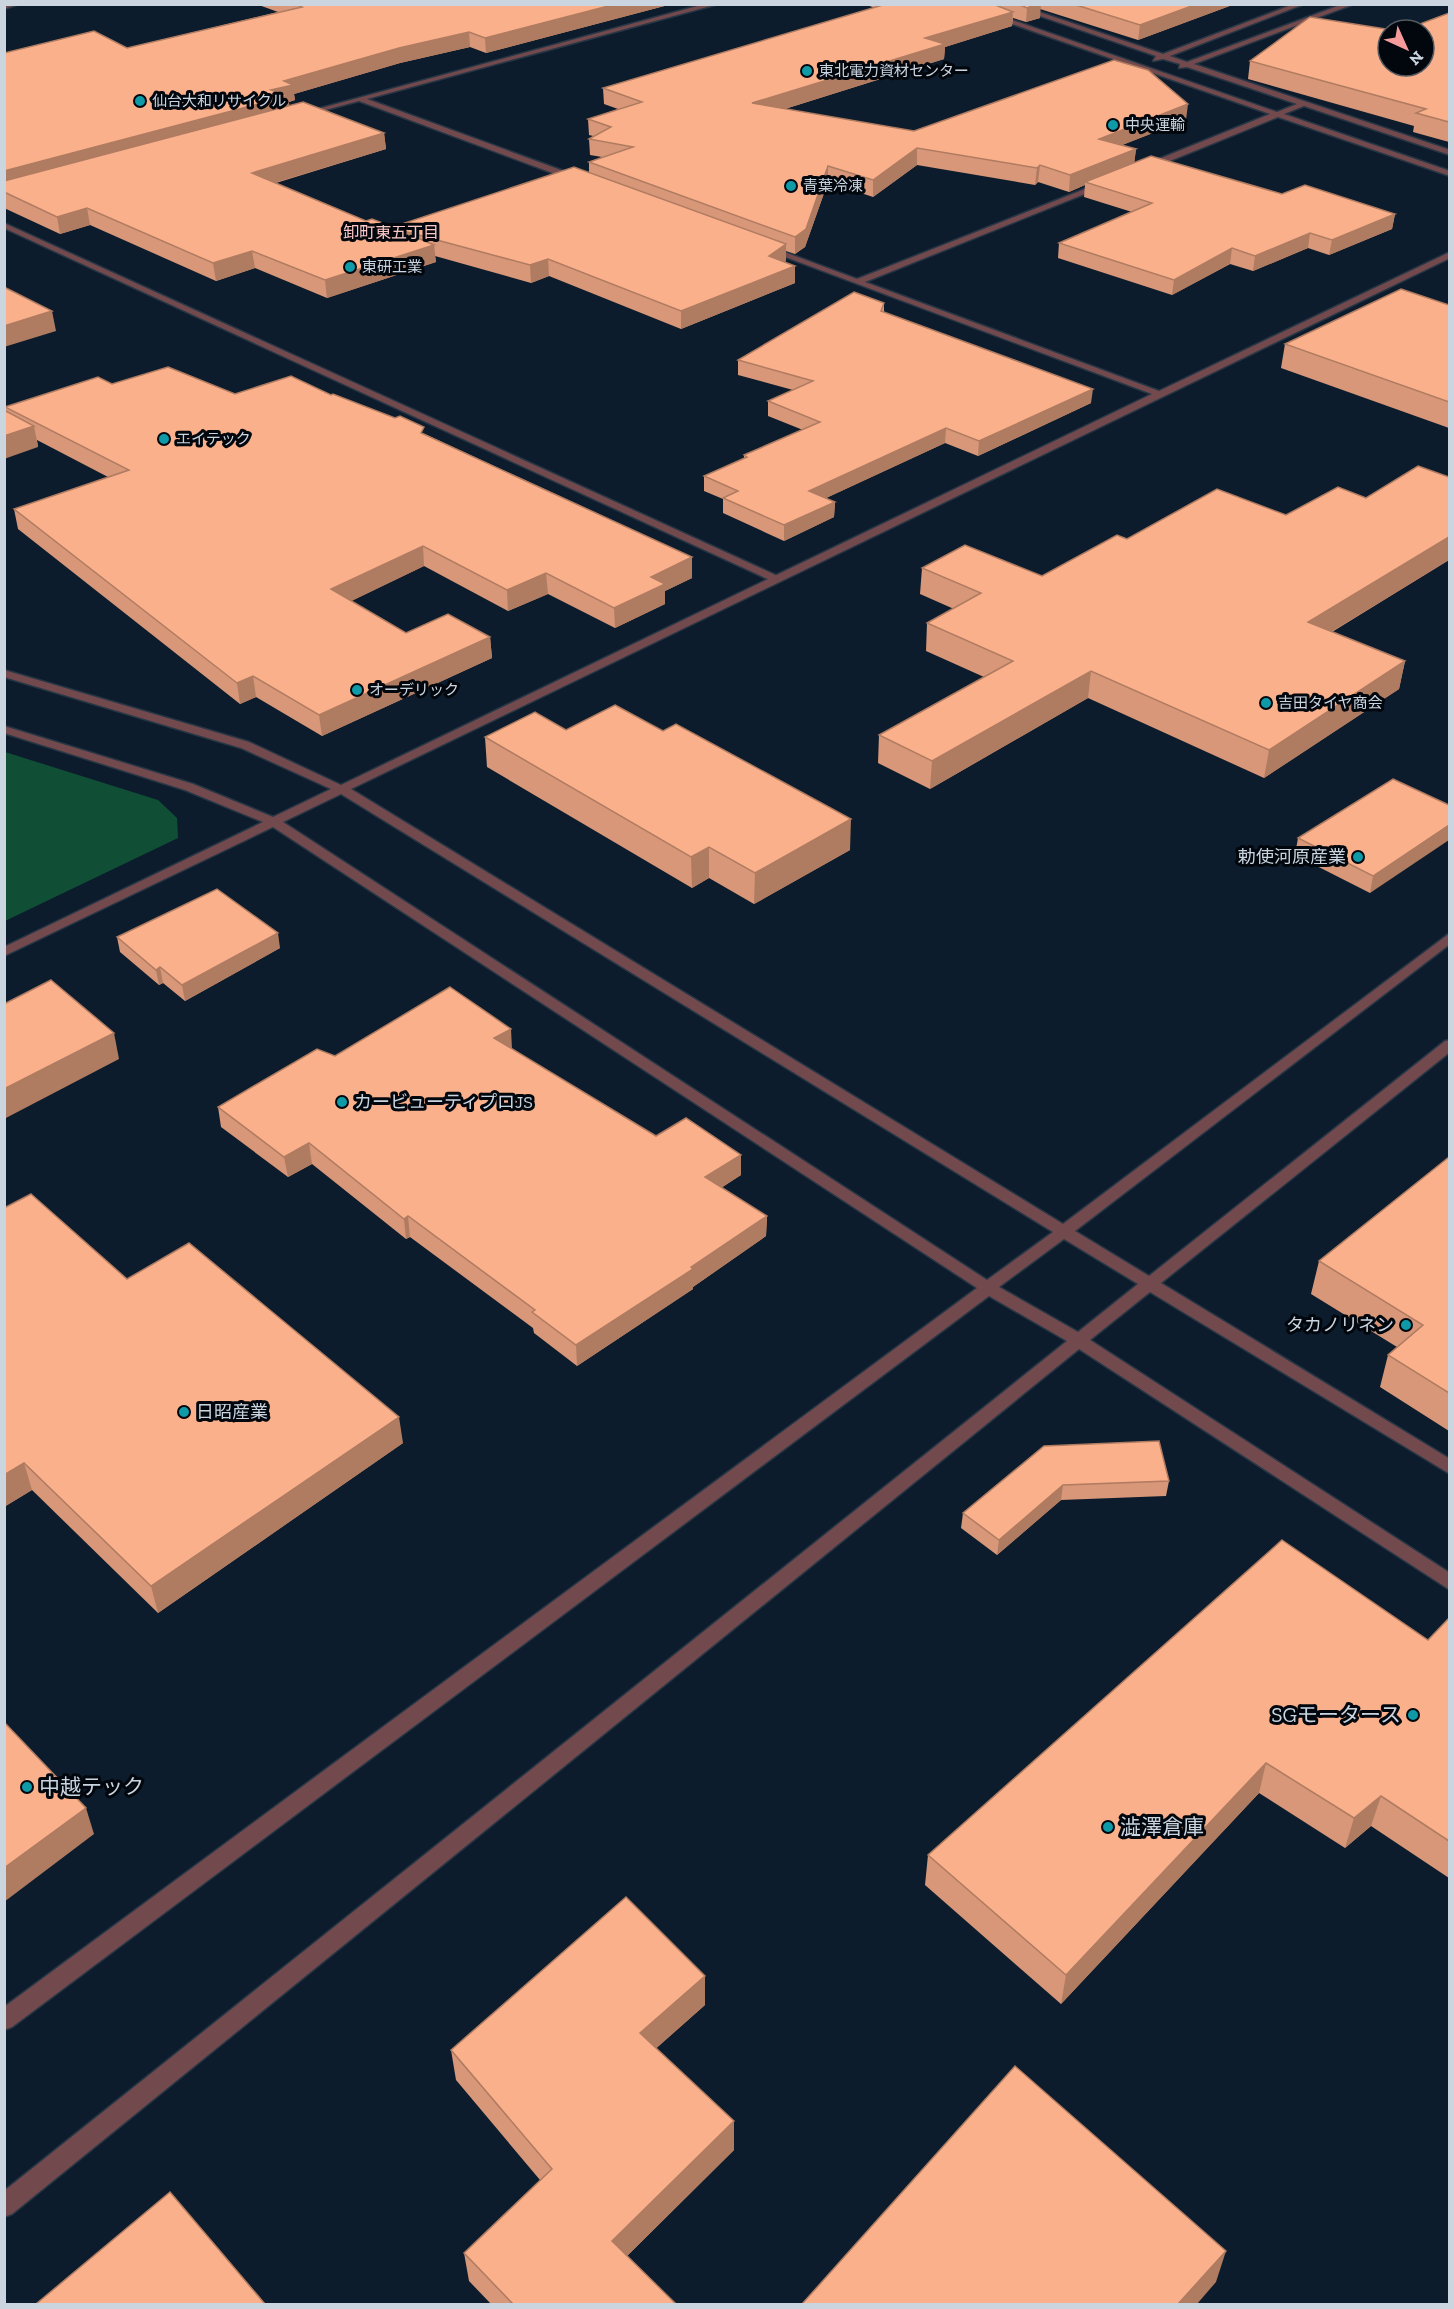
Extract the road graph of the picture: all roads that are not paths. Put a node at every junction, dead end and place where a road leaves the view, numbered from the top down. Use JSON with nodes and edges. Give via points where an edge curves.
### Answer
{"nodes":[{"id":1,"x":14,"y":4,"type":"edge"},
{"id":2,"x":715,"y":4,"type":"edge"},
{"id":3,"x":958,"y":4,"type":"edge"},
{"id":4,"x":1008,"y":4,"type":"edge"},
{"id":5,"x":1301,"y":4,"type":"edge"},
{"id":6,"x":1351,"y":4,"type":"edge"},
{"id":7,"x":4,"y":7,"type":"edge"},
{"id":8,"x":1159,"y":56,"type":"junction"},
{"id":9,"x":1186,"y":65,"type":"junction"},
{"id":10,"x":1144,"y":69,"type":"junction"},
{"id":11,"x":360,"y":99,"type":"junction"},
{"id":12,"x":1303,"y":104,"type":"junction"},
{"id":13,"x":1278,"y":115,"type":"junction"},
{"id":14,"x":291,"y":118,"type":"edge"},
{"id":15,"x":1449,"y":153,"type":"edge"},
{"id":16,"x":1141,"y":169,"type":"edge"},
{"id":17,"x":1449,"y":174,"type":"edge"},
{"id":18,"x":581,"y":181,"type":"edge"},
{"id":19,"x":1108,"y":182,"type":"edge"},
{"id":20,"x":4,"y":225,"type":"edge"},
{"id":21,"x":758,"y":246,"type":"edge"},
{"id":22,"x":1449,"y":254,"type":"edge"},
{"id":23,"x":857,"y":282,"type":"junction"},
{"id":24,"x":1162,"y":395,"type":"junction"},
{"id":25,"x":776,"y":579,"type":"junction"},
{"id":26,"x":4,"y":673,"type":"edge"},
{"id":27,"x":4,"y":729,"type":"edge"},
{"id":28,"x":343,"y":790,"type":"junction"},
{"id":29,"x":275,"y":823,"type":"junction"},
{"id":30,"x":1449,"y":937,"type":"edge"},
{"id":31,"x":4,"y":952,"type":"edge"},
{"id":32,"x":1449,"y":1044,"type":"edge"},
{"id":33,"x":1064,"y":1232,"type":"junction"},
{"id":34,"x":1148,"y":1284,"type":"junction"},
{"id":35,"x":988,"y":1288,"type":"junction"},
{"id":36,"x":1078,"y":1340,"type":"junction"},
{"id":37,"x":1449,"y":1468,"type":"edge"},
{"id":38,"x":1449,"y":1583,"type":"edge"},
{"id":39,"x":4,"y":2020,"type":"edge"},
{"id":40,"x":4,"y":2206,"type":"edge"}],
"edges":[{"from":1,"to":7,"type":"street"},
{"from":2,"to":11,"type":"street"},
{"from":3,"to":10,"type":"street"},
{"from":4,"to":8,"type":"street"},
{"from":5,"to":8,"type":"street"},
{"from":6,"to":9,"type":"street"},
{"from":8,"to":9,"type":"street"},
{"from":8,"to":10,"type":"street"},
{"from":9,"to":10,"type":"street"},
{"from":9,"to":12,"type":"street"},
{"from":10,"to":13,"type":"street"},
{"from":11,"to":14,"type":"street"},
{"from":11,"to":18,"type":"street"},
{"from":12,"to":13,"type":"street"},
{"from":12,"to":15,"type":"street"},
{"from":13,"to":16,"type":"street"},
{"from":13,"to":17,"type":"street"},
{"from":19,"to":23,"type":"street"},
{"from":20,"to":25,"type":"street"},
{"from":21,"to":23,"type":"street"},
{"from":22,"to":24,"type":"street"},
{"from":23,"to":24,"type":"street"},
{"from":24,"to":25,"type":"street"},
{"from":25,"to":28,"type":"street"},
{"from":26,"to":28,"type":"street","via":[[245,745]]},
{"from":27,"to":29,"type":"street","via":[[189,787]]},
{"from":28,"to":29,"type":"street"},
{"from":28,"to":33,"type":"street"},
{"from":29,"to":31,"type":"street"},
{"from":29,"to":35,"type":"street"},
{"from":30,"to":33,"type":"street"},
{"from":32,"to":34,"type":"street"},
{"from":33,"to":34,"type":"street"},
{"from":33,"to":35,"type":"street"},
{"from":34,"to":36,"type":"street"},
{"from":34,"to":37,"type":"street"},
{"from":35,"to":36,"type":"street"},
{"from":35,"to":39,"type":"street"},
{"from":36,"to":38,"type":"street"},
{"from":36,"to":40,"type":"street"}]}
